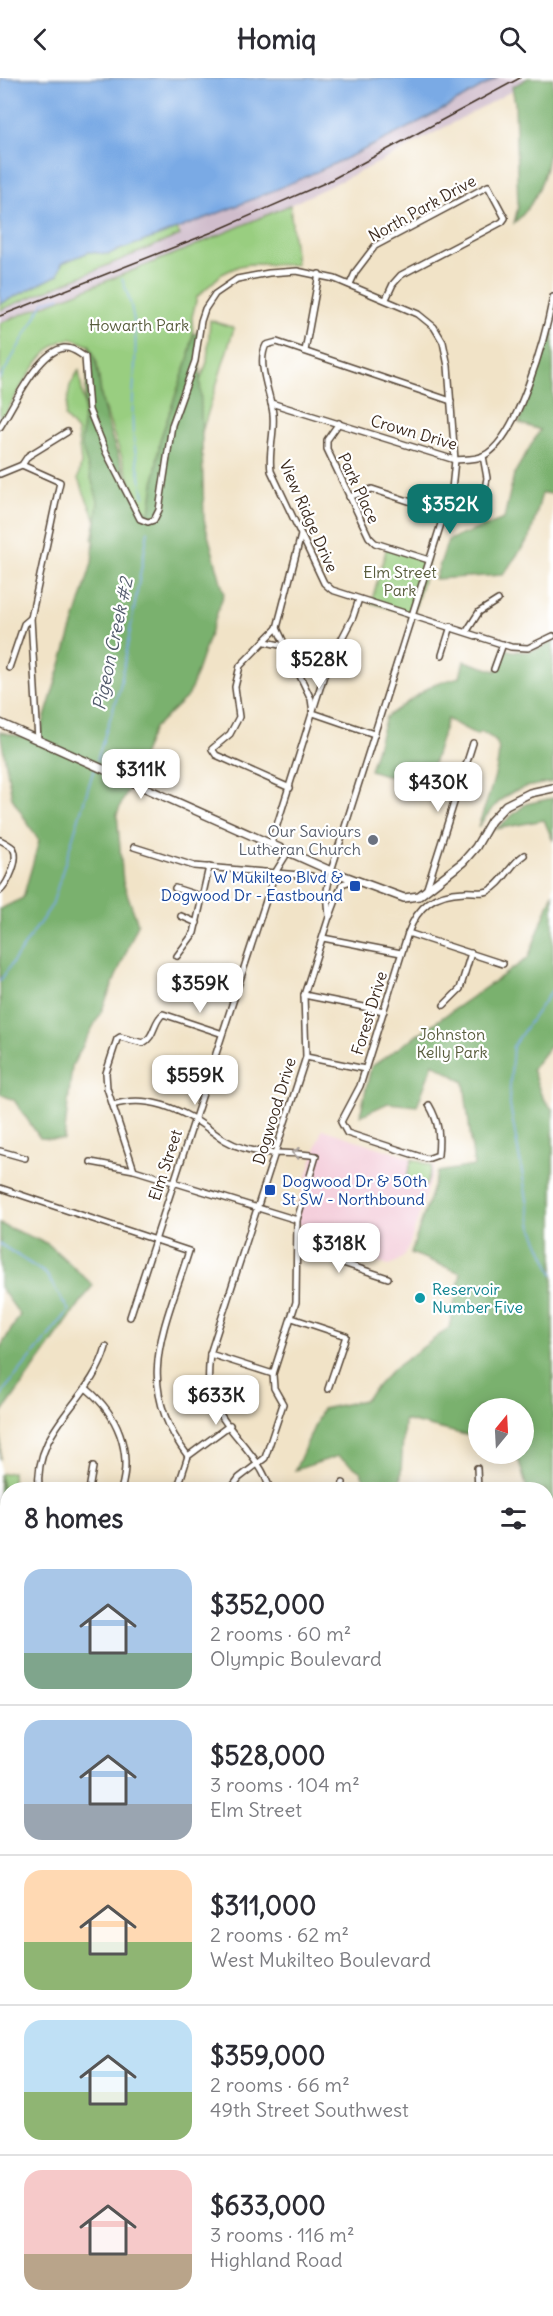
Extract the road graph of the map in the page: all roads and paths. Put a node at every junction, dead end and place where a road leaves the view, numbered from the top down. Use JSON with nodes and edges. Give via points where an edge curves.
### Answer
{"nodes":[{"id":1,"x":319,"y":274,"type":"junction"},
{"id":2,"x":350,"y":284,"type":"junction"},
{"id":3,"x":553,"y":297,"type":"edge"},
{"id":4,"x":386,"y":300,"type":"junction"},
{"id":5,"x":305,"y":351,"type":"junction"},
{"id":6,"x":451,"y":401,"type":"junction"},
{"id":7,"x":271,"y":403,"type":"junction"},
{"id":8,"x":339,"y":423,"type":"junction"},
{"id":9,"x":0,"y":427,"type":"edge"},
{"id":10,"x":67,"y":432,"type":"dead end"},
{"id":11,"x":483,"y":456,"type":"junction"},
{"id":12,"x":455,"y":460,"type":"junction"},
{"id":13,"x":22,"y":465,"type":"junction"},
{"id":14,"x":0,"y":474,"type":"edge"},
{"id":15,"x":349,"y":497,"type":"junction"},
{"id":16,"x":482,"y":505,"type":"dead end"},
{"id":17,"x":445,"y":513,"type":"junction"},
{"id":18,"x":301,"y":536,"type":"junction"},
{"id":19,"x":429,"y":560,"type":"junction"},
{"id":20,"x":359,"y":599,"type":"junction"},
{"id":21,"x":498,"y":600,"type":"dead end"},
{"id":22,"x":413,"y":615,"type":"junction"},
{"id":23,"x":31,"y":618,"type":"junction"},
{"id":24,"x":451,"y":626,"type":"junction"},
{"id":25,"x":277,"y":628,"type":"junction"},
{"id":26,"x":467,"y":631,"type":"junction"},
{"id":27,"x":553,"y":636,"type":"edge"},
{"id":28,"x":266,"y":642,"type":"junction"},
{"id":29,"x":503,"y":644,"type":"junction"},
{"id":30,"x":284,"y":646,"type":"junction"},
{"id":31,"x":442,"y":655,"type":"dead end"},
{"id":32,"x":9,"y":668,"type":"dead end"},
{"id":33,"x":494,"y":669,"type":"dead end"},
{"id":34,"x":314,"y":713,"type":"junction"},
{"id":35,"x":0,"y":723,"type":"edge"},
{"id":36,"x":375,"y":734,"type":"junction"},
{"id":37,"x":38,"y":741,"type":"junction"},
{"id":38,"x":473,"y":743,"type":"dead end"},
{"id":39,"x":290,"y":788,"type":"junction"},
{"id":40,"x":553,"y":788,"type":"edge"},
{"id":41,"x":0,"y":840,"type":"edge"},
{"id":42,"x":271,"y":844,"type":"junction"},
{"id":43,"x":134,"y":847,"type":"dead end"},
{"id":44,"x":288,"y":852,"type":"junction"},
{"id":45,"x":524,"y":855,"type":"dead end"},
{"id":46,"x":208,"y":867,"type":"junction"},
{"id":47,"x":331,"y":871,"type":"junction"},
{"id":48,"x":275,"y":873,"type":"junction"},
{"id":49,"x":311,"y":876,"type":"dead end"},
{"id":50,"x":354,"y":880,"type":"junction"},
{"id":51,"x":175,"y":888,"type":"dead end"},
{"id":52,"x":0,"y":891,"type":"edge"},
{"id":53,"x":426,"y":891,"type":"junction"},
{"id":54,"x":200,"y":896,"type":"junction"},
{"id":55,"x":181,"y":916,"type":"dead end"},
{"id":56,"x":329,"y":917,"type":"junction"},
{"id":57,"x":197,"y":922,"type":"junction"},
{"id":58,"x":408,"y":933,"type":"junction"},
{"id":59,"x":323,"y":938,"type":"junction"},
{"id":60,"x":471,"y":953,"type":"junction"},
{"id":61,"x":401,"y":954,"type":"junction"},
{"id":62,"x":177,"y":956,"type":"dead end"},
{"id":63,"x":503,"y":964,"type":"dead end"},
{"id":64,"x":304,"y":995,"type":"junction"},
{"id":65,"x":444,"y":1005,"type":"dead end"},
{"id":66,"x":384,"y":1011,"type":"junction"},
{"id":67,"x":220,"y":1033,"type":"junction"},
{"id":68,"x":306,"y":1057,"type":"junction"},
{"id":69,"x":365,"y":1069,"type":"junction"},
{"id":70,"x":113,"y":1105,"type":"junction"},
{"id":71,"x":429,"y":1105,"type":"dead end"},
{"id":72,"x":194,"y":1119,"type":"junction"},
{"id":73,"x":0,"y":1151,"type":"edge"},
{"id":74,"x":277,"y":1151,"type":"junction"},
{"id":75,"x":25,"y":1158,"type":"dead end"},
{"id":76,"x":91,"y":1162,"type":"dead end"},
{"id":77,"x":134,"y":1170,"type":"junction"},
{"id":78,"x":174,"y":1181,"type":"junction"},
{"id":79,"x":0,"y":1188,"type":"edge"},
{"id":80,"x":258,"y":1208,"type":"junction"},
{"id":81,"x":297,"y":1220,"type":"junction"},
{"id":82,"x":155,"y":1239,"type":"junction"},
{"id":83,"x":298,"y":1248,"type":"junction"},
{"id":84,"x":388,"y":1278,"type":"dead end"},
{"id":85,"x":130,"y":1317,"type":"dead end"},
{"id":86,"x":292,"y":1318,"type":"junction"},
{"id":87,"x":106,"y":1347,"type":"dead end"},
{"id":88,"x":210,"y":1354,"type":"junction"},
{"id":89,"x":273,"y":1374,"type":"junction"},
{"id":90,"x":87,"y":1389,"type":"junction"},
{"id":91,"x":328,"y":1389,"type":"dead end"},
{"id":92,"x":230,"y":1425,"type":"junction"},
{"id":93,"x":188,"y":1456,"type":"junction"},
{"id":94,"x":258,"y":1465,"type":"junction"},
{"id":95,"x":93,"y":1467,"type":"dead end"},
{"id":96,"x":477,"y":1468,"type":"dead end"},
{"id":97,"x":39,"y":1482,"type":"edge"},
{"id":98,"x":90,"y":1482,"type":"edge"},
{"id":99,"x":123,"y":1482,"type":"edge"},
{"id":100,"x":180,"y":1482,"type":"edge"},
{"id":101,"x":236,"y":1482,"type":"edge"},
{"id":102,"x":266,"y":1482,"type":"edge"},
{"id":103,"x":478,"y":1482,"type":"edge"}],
"edges":[{"from":1,"to":2,"type":"street","name":"Dogwood Drive"},
{"from":1,"to":5,"type":"street"},
{"from":1,"to":9,"type":"street","name":"Dogwood Drive","via":[[255,274],[237,279],[215,294],[201,321],[195,361],[172,424],[159,510],[154,520],[140,519],[106,452],[89,410],[85,357],[74,350],[54,351],[42,359]]},
{"from":2,"to":4,"type":"street","name":"Dogwood Drive"},
{"from":2,"to":4,"type":"street","name":"North Park Drive","via":[[375,246],[488,186],[505,218],[401,275]]},
{"from":3,"to":11,"type":"street","via":[[540,351],[510,427]]},
{"from":4,"to":6,"type":"street","name":"Dogwood Drive","via":[[428,321],[440,335],[446,352]]},
{"from":5,"to":6,"type":"street","name":"View Ridge Drive"},
{"from":5,"to":7,"type":"street","name":"View Ridge Drive","via":[[277,342],[266,345],[264,369]]},
{"from":6,"to":12,"type":"street","name":"Dogwood Drive"},
{"from":7,"to":8,"type":"street","name":"Crown Drive"},
{"from":7,"to":18,"type":"street","name":"View Ridge Drive","via":[[271,471]]},
{"from":8,"to":12,"type":"street","name":"Crown Drive"},
{"from":8,"to":15,"type":"street","name":"Park Place","via":[[327,440],[327,448]]},
{"from":10,"to":13,"type":"street","via":[[28,456]]},
{"from":11,"to":12,"type":"street","name":"Crown Drive"},
{"from":11,"to":16,"type":"street","via":[[488,478]]},
{"from":12,"to":17,"type":"street","name":"Dogwood Drive"},
{"from":13,"to":14,"type":"street"},
{"from":13,"to":23,"type":"street","via":[[60,483]]},
{"from":15,"to":17,"type":"street","via":[[372,489]]},
{"from":15,"to":19,"type":"street","name":"Park Place","via":[[364,530],[375,543]]},
{"from":17,"to":19,"type":"street","name":"Dogwood Drive"},
{"from":18,"to":20,"type":"street","name":"View Ridge Drive","via":[[324,583],[332,590]]},
{"from":18,"to":25,"type":"street"},
{"from":19,"to":22,"type":"street","name":"Dogwood Drive"},
{"from":20,"to":22,"type":"street","name":"View Ridge Drive"},
{"from":20,"to":34,"type":"street","via":[[326,669]]},
{"from":21,"to":26,"type":"street","via":[[479,612]]},
{"from":22,"to":24,"type":"street","name":"View Ridge Drive"},
{"from":22,"to":36,"type":"street","name":"Dogwood Drive"},
{"from":23,"to":32,"type":"street","via":[[24,624]]},
{"from":23,"to":37,"type":"street"},
{"from":24,"to":26,"type":"street","name":"View Ridge Drive"},
{"from":24,"to":31,"type":"street"},
{"from":25,"to":28,"type":"street"},
{"from":25,"to":30,"type":"street"},
{"from":26,"to":29,"type":"street","name":"View Ridge Drive"},
{"from":27,"to":29,"type":"street","name":"View Ridge Drive","via":[[528,648]]},
{"from":28,"to":30,"type":"street"},
{"from":28,"to":39,"type":"street","via":[[240,666],[235,687],[239,717],[230,734],[212,752]]},
{"from":29,"to":33,"type":"street"},
{"from":30,"to":34,"type":"street"},
{"from":34,"to":36,"type":"street"},
{"from":34,"to":39,"type":"street"},
{"from":35,"to":37,"type":"main road"},
{"from":36,"to":47,"type":"street","name":"Dogwood Drive"},
{"from":37,"to":42,"type":"main road"},
{"from":38,"to":53,"type":"street"},
{"from":39,"to":42,"type":"street"},
{"from":40,"to":53,"type":"main road","via":[[530,793],[506,805],[476,847]]},
{"from":41,"to":52,"type":"street","via":[[12,846],[15,853],[9,877]]},
{"from":42,"to":44,"type":"main road"},
{"from":43,"to":46,"type":"street"},
{"from":44,"to":47,"type":"main road"},
{"from":44,"to":48,"type":"street","name":"Elm Street"},
{"from":45,"to":58,"type":"street","name":"Forest Drive","via":[[513,862],[497,885],[485,892],[453,892],[425,904],[417,911]]},
{"from":46,"to":48,"type":"street"},
{"from":46,"to":54,"type":"street"},
{"from":47,"to":50,"type":"main road"},
{"from":47,"to":56,"type":"street","name":"Dogwood Drive","via":[[327,890]]},
{"from":48,"to":49,"type":"street"},
{"from":48,"to":67,"type":"street","name":"Elm Street"},
{"from":50,"to":53,"type":"main road","via":[[404,898]]},
{"from":50,"to":56,"type":"street","via":[[342,884]]},
{"from":51,"to":54,"type":"street"},
{"from":54,"to":57,"type":"street"},
{"from":55,"to":57,"type":"street"},
{"from":56,"to":59,"type":"street","name":"Dogwood Drive"},
{"from":57,"to":62,"type":"street","via":[[191,940]]},
{"from":58,"to":60,"type":"street"},
{"from":58,"to":61,"type":"street","name":"Forest Drive"},
{"from":59,"to":61,"type":"street"},
{"from":59,"to":64,"type":"street","name":"Dogwood Drive"},
{"from":60,"to":63,"type":"street"},
{"from":60,"to":65,"type":"street","via":[[460,989]]},
{"from":61,"to":66,"type":"street","name":"Forest Drive"},
{"from":64,"to":66,"type":"street"},
{"from":64,"to":68,"type":"street","name":"Dogwood Drive"},
{"from":66,"to":69,"type":"street","name":"Forest Drive"},
{"from":67,"to":70,"type":"street","via":[[162,1015],[150,1040],[143,1043],[117,1039],[106,1073]]},
{"from":67,"to":72,"type":"street","name":"Elm Street"},
{"from":68,"to":69,"type":"street"},
{"from":68,"to":74,"type":"street","name":"Dogwood Drive"},
{"from":69,"to":71,"type":"street","name":"Forest Drive","via":[[341,1122],[347,1133],[433,1158],[438,1155],[439,1130]]},
{"from":70,"to":72,"type":"street","via":[[136,1099],[175,1109]]},
{"from":70,"to":77,"type":"street"},
{"from":72,"to":74,"type":"street","via":[[231,1145],[261,1152]]},
{"from":72,"to":78,"type":"street","name":"Elm Street"},
{"from":73,"to":75,"type":"street"},
{"from":74,"to":80,"type":"street","name":"Dogwood Drive"},
{"from":81,"to":74,"type":"street","one_way":true,"via":[[315,1156]]},
{"from":76,"to":77,"type":"street"},
{"from":77,"to":78,"type":"street"},
{"from":78,"to":80,"type":"street"},
{"from":78,"to":82,"type":"street","name":"Elm Street"},
{"from":79,"to":82,"type":"street"},
{"from":80,"to":81,"type":"street"},
{"from":80,"to":88,"type":"street","name":"Dogwood Drive"},
{"from":81,"to":83,"type":"street"},
{"from":82,"to":85,"type":"street","name":"Elm Street"},
{"from":82,"to":93,"type":"street","via":[[189,1251],[158,1351],[157,1388],[163,1416]]},
{"from":83,"to":84,"type":"street"},
{"from":83,"to":86,"type":"street"},
{"from":86,"to":89,"type":"street"},
{"from":86,"to":91,"type":"street","via":[[346,1336]]},
{"from":87,"to":90,"type":"street"},
{"from":88,"to":89,"type":"street"},
{"from":88,"to":92,"type":"street","name":"Dogwood Drive","via":[[210,1391]]},
{"from":89,"to":94,"type":"street","via":[[274,1388],[283,1404],[265,1458]]},
{"from":90,"to":97,"type":"street","via":[[46,1442]]},
{"from":90,"to":99,"type":"street","via":[[104,1403],[118,1430],[127,1458]]},
{"from":92,"to":93,"type":"street"},
{"from":92,"to":94,"type":"street","name":"Dogwood Drive"},
{"from":93,"to":100,"type":"street"},
{"from":94,"to":101,"type":"street"},
{"from":94,"to":102,"type":"street","name":"Dogwood Drive"},
{"from":95,"to":98,"type":"street"},
{"from":96,"to":103,"type":"street"}]}
